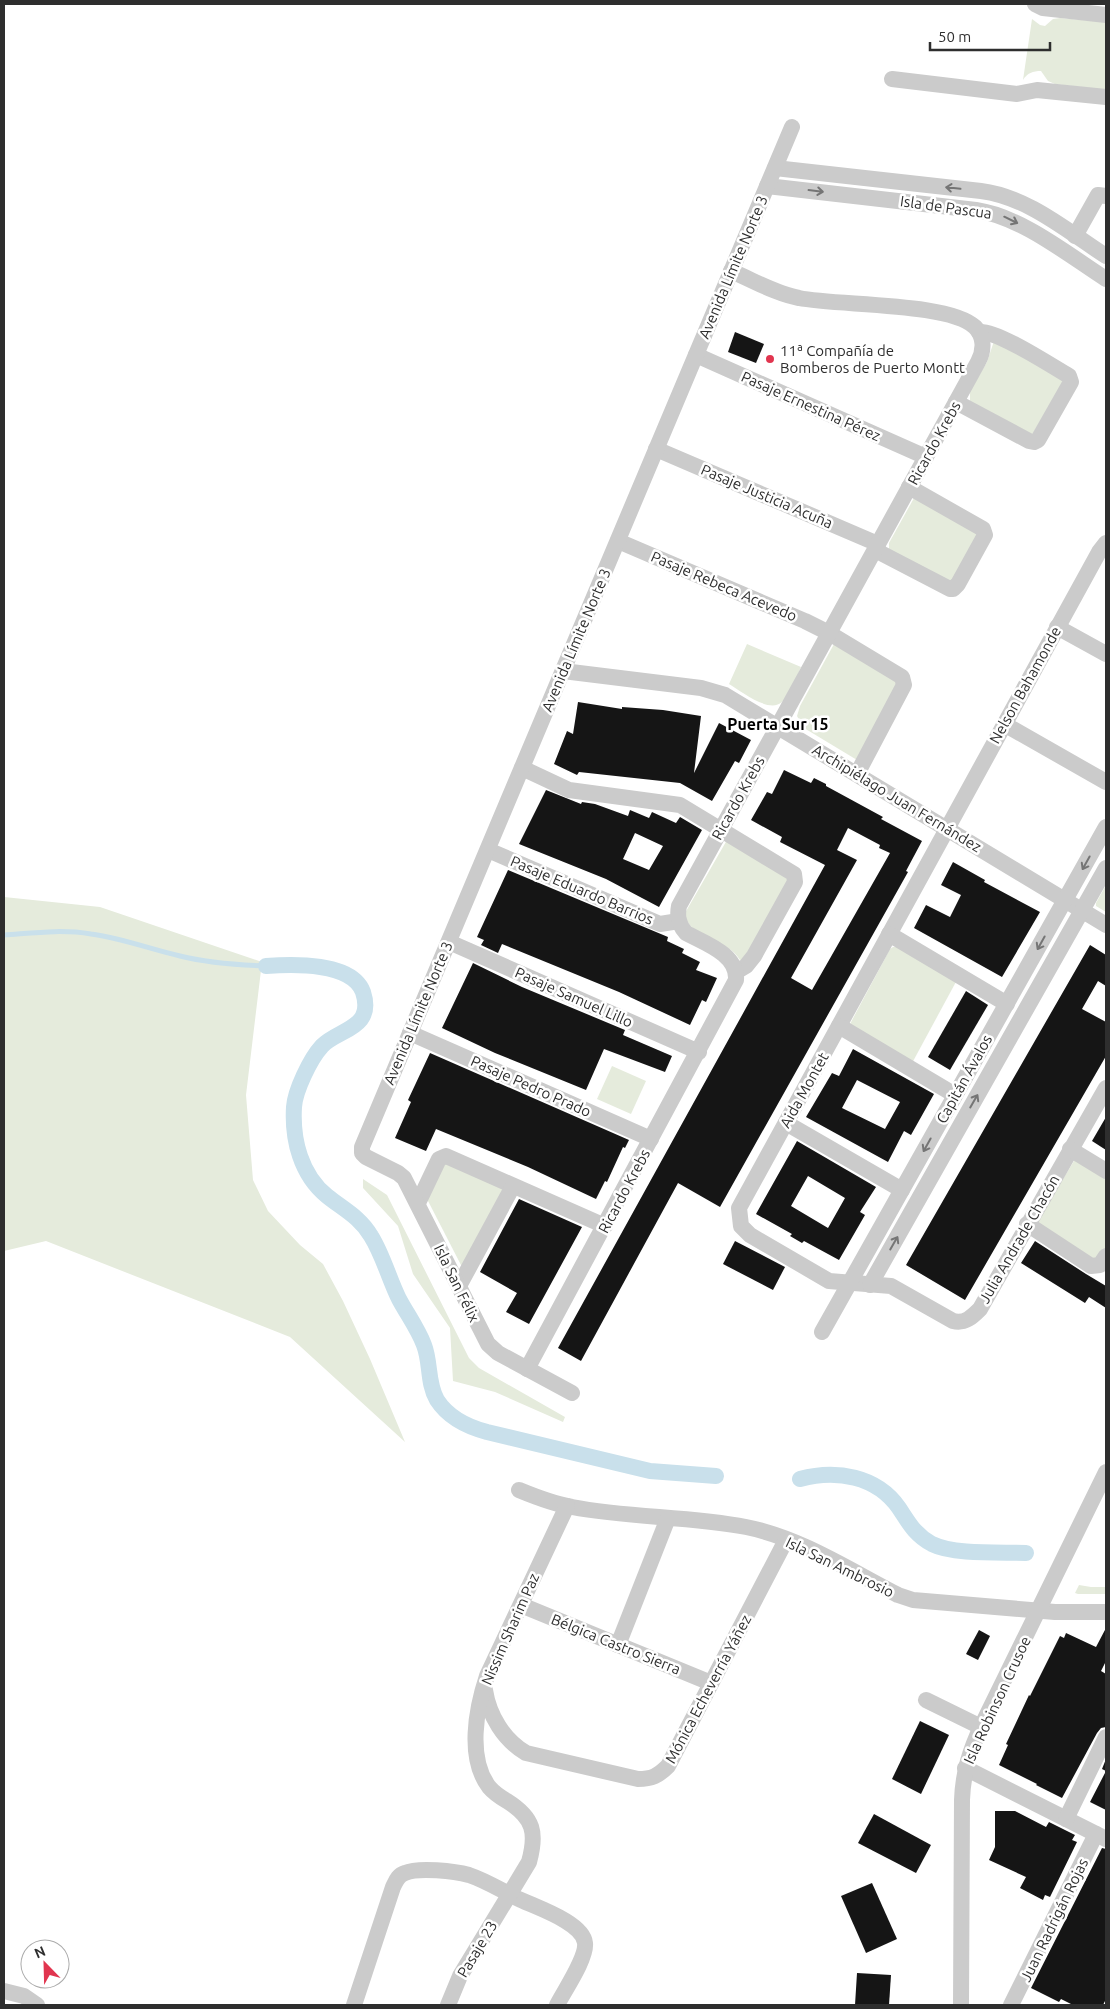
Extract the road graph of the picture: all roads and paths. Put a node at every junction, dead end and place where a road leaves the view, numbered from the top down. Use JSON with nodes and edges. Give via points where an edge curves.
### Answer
{"nodes":[{"id":1,"x":1039,"y":6,"type":"edge"},
{"id":2,"x":1106,"y":15,"type":"edge"},
{"id":3,"x":892,"y":79,"type":"dead end"},
{"id":4,"x":1106,"y":97,"type":"edge"},
{"id":5,"x":792,"y":127,"type":"dead end"},
{"id":6,"x":775,"y":168,"type":"junction"},
{"id":7,"x":767,"y":186,"type":"junction"},
{"id":8,"x":1106,"y":196,"type":"edge"},
{"id":9,"x":1075,"y":236,"type":"junction"},
{"id":10,"x":1106,"y":256,"type":"edge"},
{"id":11,"x":731,"y":271,"type":"junction"},
{"id":12,"x":1106,"y":279,"type":"edge"},
{"id":13,"x":979,"y":332,"type":"junction"},
{"id":14,"x":696,"y":355,"type":"junction"},
{"id":15,"x":956,"y":402,"type":"junction"},
{"id":16,"x":656,"y":449,"type":"junction"},
{"id":17,"x":926,"y":457,"type":"junction"},
{"id":18,"x":909,"y":487,"type":"junction"},
{"id":19,"x":618,"y":541,"type":"junction"},
{"id":20,"x":1106,"y":543,"type":"edge"},
{"id":21,"x":876,"y":547,"type":"junction"},
{"id":22,"x":1057,"y":627,"type":"junction"},
{"id":23,"x":829,"y":633,"type":"junction"},
{"id":24,"x":1106,"y":654,"type":"edge"},
{"id":25,"x":563,"y":671,"type":"junction"},
{"id":26,"x":1004,"y":724,"type":"junction"},
{"id":27,"x":778,"y":726,"type":"junction"},
{"id":28,"x":522,"y":768,"type":"junction"},
{"id":29,"x":857,"y":774,"type":"junction"},
{"id":30,"x":1106,"y":782,"type":"edge"},
{"id":31,"x":1106,"y":827,"type":"edge"},
{"id":32,"x":947,"y":828,"type":"junction"},
{"id":33,"x":721,"y":830,"type":"junction"},
{"id":34,"x":488,"y":850,"type":"junction"},
{"id":35,"x":1106,"y":868,"type":"edge"},
{"id":36,"x":1065,"y":900,"type":"junction"},
{"id":37,"x":1082,"y":910,"type":"junction"},
{"id":38,"x":679,"y":921,"type":"junction"},
{"id":39,"x":1106,"y":925,"type":"edge"},
{"id":40,"x":889,"y":934,"type":"junction"},
{"id":41,"x":449,"y":942,"type":"junction"},
{"id":42,"x":736,"y":972,"type":"junction"},
{"id":43,"x":1006,"y":1004,"type":"junction"},
{"id":44,"x":839,"y":1026,"type":"junction"},
{"id":45,"x":410,"y":1033,"type":"junction"},
{"id":46,"x":698,"y":1052,"type":"junction"},
{"id":47,"x":1106,"y":1088,"type":"edge"},
{"id":48,"x":955,"y":1095,"type":"junction"},
{"id":49,"x":786,"y":1124,"type":"junction"},
{"id":50,"x":651,"y":1139,"type":"junction"},
{"id":51,"x":1070,"y":1149,"type":"junction"},
{"id":52,"x":362,"y":1153,"type":"joint"},
{"id":53,"x":1106,"y":1171,"type":"edge"},
{"id":54,"x":513,"y":1186,"type":"junction"},
{"id":55,"x":902,"y":1190,"type":"junction"},
{"id":56,"x":418,"y":1203,"type":"junction"},
{"id":57,"x":1027,"y":1224,"type":"junction"},
{"id":58,"x":604,"y":1226,"type":"junction"},
{"id":59,"x":1106,"y":1256,"type":"edge"},
{"id":60,"x":849,"y":1284,"type":"junction"},
{"id":61,"x":870,"y":1285,"type":"junction"},
{"id":62,"x":459,"y":1286,"type":"junction"},
{"id":63,"x":822,"y":1332,"type":"dead end"},
{"id":64,"x":527,"y":1369,"type":"junction"},
{"id":65,"x":572,"y":1393,"type":"dead end"},
{"id":66,"x":1106,"y":1472,"type":"edge"},
{"id":67,"x":518,"y":1490,"type":"dead end"},
{"id":68,"x":567,"y":1506,"type":"junction"},
{"id":69,"x":668,"y":1518,"type":"junction"},
{"id":70,"x":786,"y":1540,"type":"junction"},
{"id":71,"x":521,"y":1605,"type":"junction"},
{"id":72,"x":1039,"y":1611,"type":"junction"},
{"id":73,"x":1106,"y":1612,"type":"edge"},
{"id":74,"x":618,"y":1645,"type":"junction"},
{"id":75,"x":712,"y":1683,"type":"junction"},
{"id":76,"x":484,"y":1685,"type":"junction"},
{"id":77,"x":926,"y":1700,"type":"dead end"},
{"id":78,"x":981,"y":1727,"type":"junction"},
{"id":79,"x":1106,"y":1737,"type":"edge"},
{"id":80,"x":965,"y":1768,"type":"junction"},
{"id":81,"x":1066,"y":1818,"type":"junction"},
{"id":82,"x":1101,"y":1836,"type":"edge"},
{"id":83,"x":510,"y":1895,"type":"junction"},
{"id":84,"x":4,"y":1991,"type":"edge"},
{"id":85,"x":37,"y":2005,"type":"edge"},
{"id":86,"x":354,"y":2005,"type":"edge"},
{"id":87,"x":448,"y":2005,"type":"edge"},
{"id":88,"x":557,"y":2005,"type":"edge"},
{"id":89,"x":961,"y":2005,"type":"edge"},
{"id":90,"x":1012,"y":2005,"type":"edge"}],
"edges":[{"from":1,"to":2,"type":"street"},
{"from":3,"to":4,"type":"street","via":[[1017,94],[1037,90]]},
{"from":5,"to":6,"type":"street","name":"Avenida Límite Norte 3"},
{"from":6,"to":7,"type":"street","name":"Avenida Límite Norte 3"},
{"from":9,"to":6,"type":"street","name":"Isla de Pascua","one_way":true,"via":[[1028,206],[992,192]]},
{"from":7,"to":11,"type":"street","name":"Avenida Límite Norte 3"},
{"from":7,"to":12,"type":"street","name":"Isla de Pascua","one_way":true,"via":[[999,215],[1020,224]]},
{"from":8,"to":9,"type":"street","via":[[1098,195]]},
{"from":9,"to":10,"type":"street","name":"Isla de Pascua"},
{"from":11,"to":13,"type":"street","via":[[793,297],[938,313],[969,323]]},
{"from":11,"to":14,"type":"street","name":"Avenida Límite Norte 3"},
{"from":13,"to":15,"type":"street","name":"Ricardo Krebs","via":[[982,354]]},
{"from":13,"to":15,"type":"street","via":[[1001,338],[1069,376],[1071,382],[1034,442]]},
{"from":14,"to":16,"type":"street","name":"Avenida Límite Norte 3"},
{"from":14,"to":17,"type":"street","name":"Pasaje Ernestina Pérez"},
{"from":15,"to":17,"type":"street","name":"Ricardo Krebs"},
{"from":16,"to":19,"type":"street","name":"Avenida Límite Norte 3"},
{"from":16,"to":21,"type":"street","name":"Pasaje Justicia Acuña"},
{"from":17,"to":18,"type":"street","name":"Ricardo Krebs"},
{"from":18,"to":21,"type":"street","name":"Ricardo Krebs"},
{"from":18,"to":21,"type":"street","name":"Pasaje Justicia Acuña","via":[[983,529],[982,542],[953,589]]},
{"from":19,"to":23,"type":"street","name":"Pasaje Rebeca Acevedo"},
{"from":19,"to":25,"type":"street","name":"Avenida Límite Norte 3"},
{"from":20,"to":22,"type":"street","name":"Nelson Bahamonde"},
{"from":21,"to":23,"type":"street","name":"Ricardo Krebs"},
{"from":22,"to":24,"type":"street"},
{"from":22,"to":26,"type":"street","name":"Nelson Bahamonde"},
{"from":23,"to":27,"type":"street","name":"Ricardo Krebs"},
{"from":23,"to":29,"type":"street","name":"Pasaje Rebeca Acevedo","via":[[900,676],[904,682]]},
{"from":25,"to":27,"type":"street","name":"Archipiélago Juan Fernández","via":[[713,690]]},
{"from":25,"to":28,"type":"street","name":"Avenida Límite Norte 3"},
{"from":26,"to":30,"type":"street"},
{"from":26,"to":32,"type":"street","name":"Nelson Bahamonde"},
{"from":27,"to":29,"type":"street","name":"Archipiélago Juan Fernández"},
{"from":27,"to":33,"type":"street","name":"Ricardo Krebs"},
{"from":28,"to":33,"type":"street","via":[[568,790],[680,805]]},
{"from":28,"to":34,"type":"street","name":"Avenida Límite Norte 3"},
{"from":29,"to":32,"type":"street","name":"Archipiélago Juan Fernández"},
{"from":31,"to":36,"type":"street","name":"Capitán Ávalos","one_way":true},
{"from":32,"to":36,"type":"street","name":"Archipiélago Juan Fernández"},
{"from":32,"to":40,"type":"street","name":"Aida Montet"},
{"from":33,"to":38,"type":"street","name":"Ricardo Krebs","via":[[679,906]]},
{"from":33,"to":42,"type":"street","via":[[796,876],[796,882],[754,956]]},
{"from":34,"to":38,"type":"street","name":"Pasaje Eduardo Barrios","via":[[660,924]]},
{"from":34,"to":41,"type":"street","name":"Avenida Límite Norte 3"},
{"from":35,"to":37,"type":"street","name":"Capitán Ávalos"},
{"from":36,"to":37,"type":"street","name":"Archipiélago Juan Fernández"},
{"from":36,"to":43,"type":"street","name":"Capitán Ávalos","one_way":true},
{"from":37,"to":39,"type":"street","name":"Archipiélago Juan Fernández"},
{"from":61,"to":37,"type":"street","name":"Capitán Ávalos","one_way":true},
{"from":38,"to":42,"type":"street","via":[[686,932],[728,958]]},
{"from":40,"to":43,"type":"street"},
{"from":40,"to":44,"type":"street","name":"Aida Montet"},
{"from":41,"to":45,"type":"street","name":"Avenida Límite Norte 3"},
{"from":41,"to":46,"type":"street","name":"Pasaje Samuel Lillo"},
{"from":42,"to":46,"type":"street","name":"Ricardo Krebs","via":[[735,984]]},
{"from":43,"to":48,"type":"street","name":"Capitán Ávalos"},
{"from":44,"to":48,"type":"street"},
{"from":44,"to":49,"type":"street","name":"Aida Montet"},
{"from":45,"to":50,"type":"street","name":"Pasaje Pedro Prado"},
{"from":45,"to":52,"type":"street","name":"Avenida Límite Norte 3","via":[[362,1146]]},
{"from":46,"to":50,"type":"street","name":"Ricardo Krebs"},
{"from":47,"to":51,"type":"street","name":"Julia Andrade Chacón"},
{"from":48,"to":55,"type":"street","name":"Capitán Ávalos","one_way":true},
{"from":49,"to":55,"type":"street"},
{"from":49,"to":60,"type":"street","name":"Aida Montet","via":[[739,1208],[741,1226],[750,1235],[829,1280]]},
{"from":50,"to":58,"type":"street","name":"Ricardo Krebs"},
{"from":51,"to":53,"type":"street"},
{"from":51,"to":57,"type":"street","name":"Julia Andrade Chacón"},
{"from":52,"to":56,"type":"street","name":"Isla San Félix","via":[[401,1175]]},
{"from":54,"to":56,"type":"street","via":[[443,1156]]},
{"from":54,"to":58,"type":"street"},
{"from":54,"to":62,"type":"street"},
{"from":55,"to":60,"type":"street","name":"Capitán Ávalos"},
{"from":56,"to":62,"type":"street","name":"Isla San Félix"},
{"from":57,"to":59,"type":"street","via":[[1091,1266],[1100,1265]]},
{"from":57,"to":61,"type":"street","name":"Julia Andrade Chacón","via":[[980,1308],[964,1321],[953,1321],[891,1286]]},
{"from":58,"to":64,"type":"street","name":"Ricardo Krebs"},
{"from":60,"to":61,"type":"street","name":"Aida Montet"},
{"from":60,"to":63,"type":"street","name":"Capitán Ávalos"},
{"from":62,"to":64,"type":"street","name":"Isla San Félix","via":[[488,1344]]},
{"from":64,"to":65,"type":"street","name":"Isla San Félix"},
{"from":66,"to":72,"type":"street","name":"Isla Robinson Crusoe"},
{"from":67,"to":68,"type":"street","name":"Isla San Ambrosio"},
{"from":68,"to":69,"type":"street","name":"Isla San Ambrosio"},
{"from":68,"to":71,"type":"street","name":"Nissim Sharim Paz"},
{"from":69,"to":70,"type":"street","name":"Isla San Ambrosio","via":[[735,1525]]},
{"from":69,"to":74,"type":"street"},
{"from":70,"to":72,"type":"street","name":"Isla San Ambrosio","via":[[816,1551],[913,1600]]},
{"from":70,"to":75,"type":"street","name":"Mónica Echeverría Yáñez"},
{"from":71,"to":74,"type":"street","name":"Bélgica Castro Sierra"},
{"from":71,"to":76,"type":"street","name":"Nissim Sharim Paz"},
{"from":72,"to":73,"type":"street","name":"Isla San Ambrosio"},
{"from":72,"to":78,"type":"street","name":"Isla Robinson Crusoe"},
{"from":74,"to":75,"type":"street","name":"Bélgica Castro Sierra"},
{"from":75,"to":76,"type":"street","name":"Mónica Echeverría Yáñez","via":[[668,1766],[650,1778],[526,1753],[512,1743],[496,1722]]},
{"from":76,"to":83,"type":"street","name":"Nissim Sharim Paz","via":[[476,1734],[477,1759],[482,1774],[497,1796],[523,1812],[534,1832],[529,1862]]},
{"from":77,"to":78,"type":"street"},
{"from":78,"to":80,"type":"street","name":"Isla Robinson Crusoe"},
{"from":79,"to":81,"type":"street"},
{"from":80,"to":81,"type":"street"},
{"from":80,"to":89,"type":"street","name":"Isla Robinson Crusoe"},
{"from":81,"to":82,"type":"street"},
{"from":82,"to":90,"type":"street","name":"Juan Radrigán Rojas"},
{"from":83,"to":86,"type":"street","via":[[459,1872],[419,1870],[404,1873],[393,1886]]},
{"from":83,"to":87,"type":"street","name":"Pasaje 23","via":[[460,1976]]},
{"from":83,"to":88,"type":"street","via":[[569,1923],[583,1936],[585,1951]]},
{"from":84,"to":85,"type":"street","via":[[24,1996]]}]}
